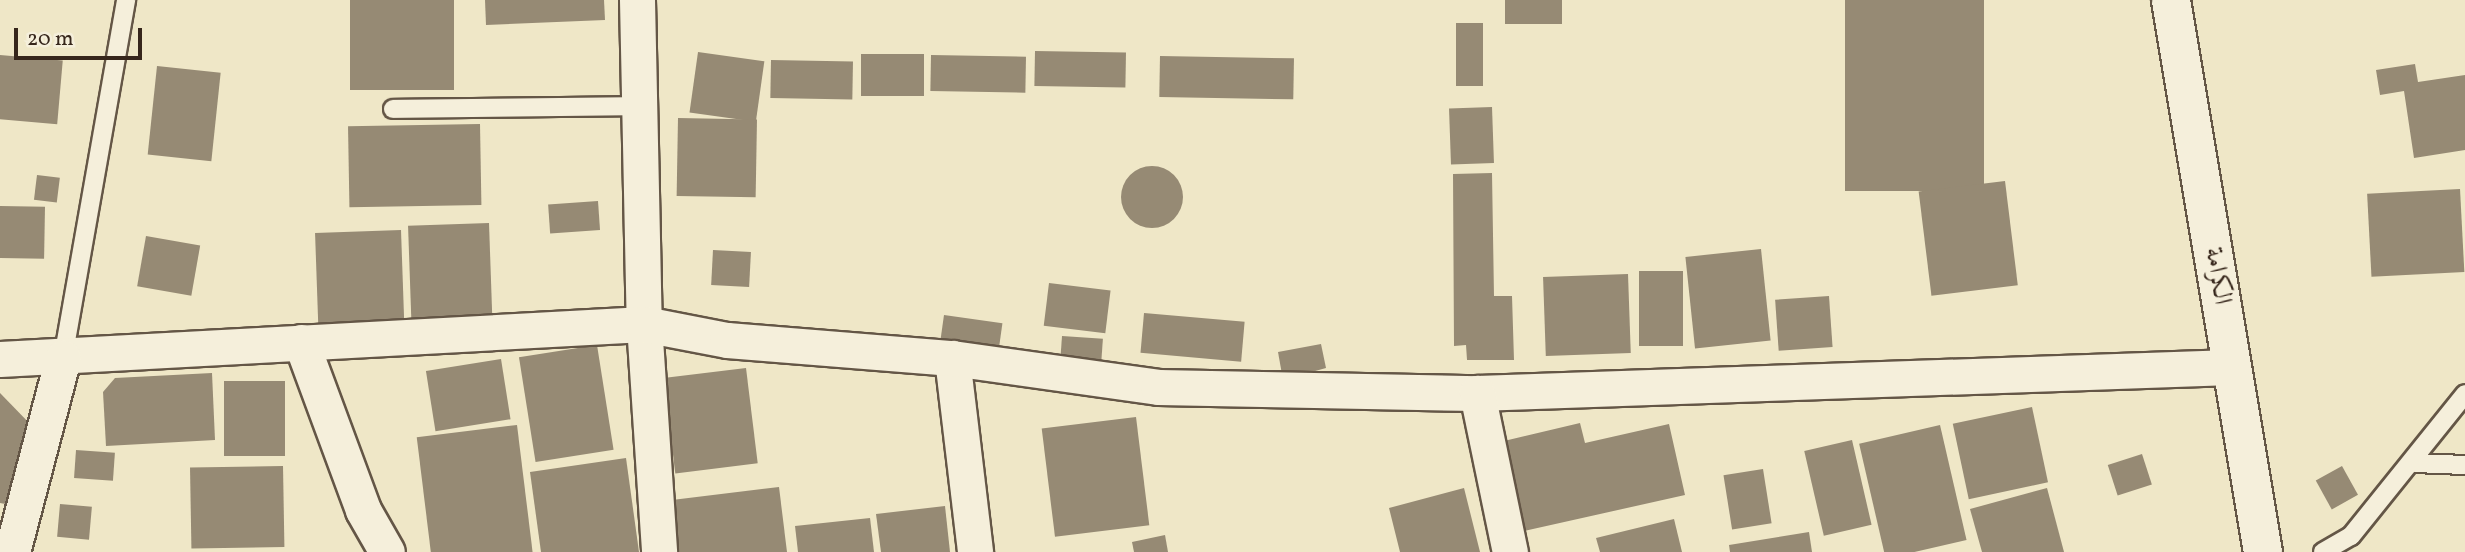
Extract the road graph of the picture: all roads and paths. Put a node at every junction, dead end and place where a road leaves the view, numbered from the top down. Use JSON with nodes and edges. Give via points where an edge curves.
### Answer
{"nodes":[{"id":1,"x":126,"y":0,"type":"edge"},
{"id":2,"x":637,"y":0,"type":"edge"},
{"id":3,"x":2171,"y":0,"type":"edge"},
{"id":4,"x":639,"y":106,"type":"junction"},
{"id":5,"x":393,"y":109,"type":"dead end"},
{"id":6,"x":644,"y":324,"type":"junction"},
{"id":7,"x":301,"y":342,"type":"junction"},
{"id":8,"x":63,"y":358,"type":"junction"},
{"id":9,"x":952,"y":358,"type":"junction"},
{"id":10,"x":0,"y":359,"type":"edge"},
{"id":11,"x":2232,"y":366,"type":"junction"},
{"id":12,"x":1478,"y":393,"type":"junction"},
{"id":13,"x":2465,"y":394,"type":"edge"},
{"id":14,"x":2414,"y":463,"type":"junction"},
{"id":15,"x":2465,"y":465,"type":"edge"},
{"id":16,"x":12,"y":552,"type":"edge"},
{"id":17,"x":387,"y":552,"type":"edge"},
{"id":18,"x":659,"y":552,"type":"edge"},
{"id":19,"x":975,"y":552,"type":"edge"},
{"id":20,"x":1510,"y":552,"type":"edge"},
{"id":21,"x":2263,"y":552,"type":"edge"},
{"id":22,"x":2323,"y":552,"type":"edge"}],
"edges":[{"from":1,"to":8,"type":"lane"},
{"from":2,"to":4,"type":"street"},
{"from":3,"to":11,"type":"main road","name":"الكرامة"},
{"from":4,"to":5,"type":"lane"},
{"from":4,"to":6,"type":"street"},
{"from":6,"to":7,"type":"street"},
{"from":6,"to":9,"type":"street","via":[[727,341]]},
{"from":6,"to":18,"type":"street"},
{"from":7,"to":8,"type":"street"},
{"from":7,"to":17,"type":"street","via":[[363,510]]},
{"from":8,"to":10,"type":"street"},
{"from":8,"to":16,"type":"street"},
{"from":9,"to":12,"type":"street","via":[[1158,387]]},
{"from":9,"to":19,"type":"street"},
{"from":11,"to":12,"type":"street"},
{"from":11,"to":21,"type":"main road","name":"الكرامة"},
{"from":12,"to":20,"type":"street"},
{"from":13,"to":14,"type":"lane"},
{"from":14,"to":15,"type":"lane"},
{"from":14,"to":22,"type":"lane","via":[[2351,536]]}]}
